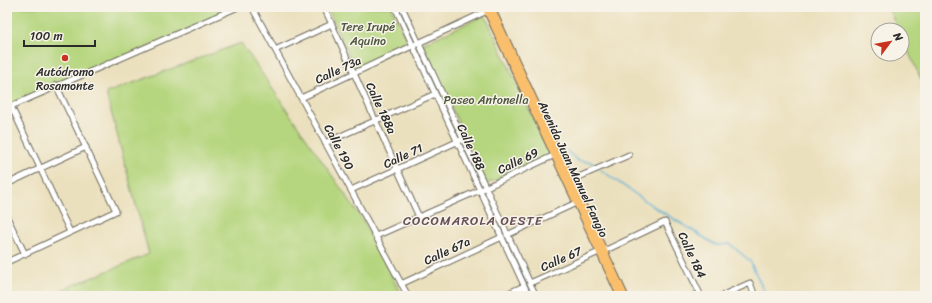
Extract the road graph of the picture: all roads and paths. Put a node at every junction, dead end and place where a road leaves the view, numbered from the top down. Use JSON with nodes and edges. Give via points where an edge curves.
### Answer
{"nodes":[{"id":1,"x":238,"y":7,"type":"edge"},
{"id":2,"x":252,"y":7,"type":"edge"},
{"id":3,"x":324,"y":7,"type":"edge"},
{"id":4,"x":395,"y":7,"type":"edge"},
{"id":5,"x":402,"y":7,"type":"edge"},
{"id":6,"x":489,"y":8,"type":"edge"},
{"id":7,"x":332,"y":24,"type":"junction"},
{"id":8,"x":416,"y":44,"type":"junction"},
{"id":9,"x":275,"y":50,"type":"junction"},
{"id":10,"x":354,"y":73,"type":"junction"},
{"id":11,"x":56,"y":85,"type":"junction"},
{"id":12,"x":435,"y":94,"type":"junction"},
{"id":13,"x":301,"y":98,"type":"junction"},
{"id":14,"x":9,"y":107,"type":"edge"},
{"id":15,"x":375,"y":121,"type":"junction"},
{"id":16,"x":460,"y":141,"type":"junction"},
{"id":17,"x":325,"y":143,"type":"junction"},
{"id":18,"x":86,"y":147,"type":"junction"},
{"id":19,"x":556,"y":154,"type":"junction"},
{"id":20,"x":629,"y":155,"type":"dead end"},
{"id":21,"x":40,"y":169,"type":"junction"},
{"id":22,"x":399,"y":170,"type":"junction"},
{"id":23,"x":572,"y":180,"type":"junction"},
{"id":24,"x":7,"y":184,"type":"edge"},
{"id":25,"x":486,"y":188,"type":"junction"},
{"id":26,"x":351,"y":190,"type":"junction"},
{"id":27,"x":480,"y":190,"type":"junction"},
{"id":28,"x":576,"y":203,"type":"junction"},
{"id":29,"x":7,"y":217,"type":"edge"},
{"id":30,"x":419,"y":217,"type":"junction"},
{"id":31,"x":665,"y":222,"type":"joint"},
{"id":32,"x":70,"y":232,"type":"junction"},
{"id":33,"x":376,"y":236,"type":"junction"},
{"id":34,"x":505,"y":236,"type":"junction"},
{"id":35,"x":602,"y":252,"type":"junction"},
{"id":36,"x":25,"y":254,"type":"junction"},
{"id":37,"x":7,"y":262,"type":"edge"},
{"id":38,"x":401,"y":284,"type":"junction"},
{"id":39,"x":530,"y":284,"type":"junction"},
{"id":40,"x":524,"y":286,"type":"junction"},
{"id":41,"x":700,"y":295,"type":"edge"},
{"id":42,"x":408,"y":296,"type":"edge"},
{"id":43,"x":502,"y":296,"type":"edge"},
{"id":44,"x":529,"y":296,"type":"edge"},
{"id":45,"x":536,"y":296,"type":"edge"},
{"id":46,"x":620,"y":296,"type":"edge"},
{"id":47,"x":625,"y":296,"type":"edge"},
{"id":48,"x":693,"y":296,"type":"edge"},
{"id":49,"x":721,"y":296,"type":"edge"},
{"id":50,"x":756,"y":296,"type":"edge"}],
"edges":[{"from":1,"to":11,"type":"street"},
{"from":2,"to":9,"type":"street","name":"Calle 190"},
{"from":3,"to":7,"type":"street","name":"Calle 188a"},
{"from":4,"to":8,"type":"street","name":"Calle 188"},
{"from":5,"to":8,"type":"street","name":"Calle 188"},
{"from":6,"to":8,"type":"street","name":"Calle 73a"},
{"from":6,"to":19,"type":"main road","name":"Avenida Juan Manuel Fangio"},
{"from":7,"to":9,"type":"street"},
{"from":7,"to":10,"type":"street","name":"Calle 188a"},
{"from":8,"to":10,"type":"street","name":"Calle 73a"},
{"from":8,"to":12,"type":"street","name":"Calle 188"},
{"from":8,"to":16,"type":"street","name":"Calle 188"},
{"from":9,"to":13,"type":"street","name":"Calle 190"},
{"from":10,"to":13,"type":"street","name":"Calle 73a"},
{"from":10,"to":15,"type":"street","name":"Calle 188a"},
{"from":11,"to":14,"type":"street"},
{"from":11,"to":18,"type":"street"},
{"from":12,"to":15,"type":"street"},
{"from":12,"to":16,"type":"street","name":"Calle 188"},
{"from":13,"to":17,"type":"street","name":"Calle 190"},
{"from":14,"to":21,"type":"street"},
{"from":15,"to":17,"type":"street"},
{"from":15,"to":22,"type":"street","name":"Calle 188a"},
{"from":16,"to":22,"type":"street","name":"Calle 71"},
{"from":16,"to":25,"type":"street","name":"Calle 188"},
{"from":16,"to":27,"type":"street","name":"Calle 188"},
{"from":17,"to":26,"type":"street","name":"Calle 190"},
{"from":18,"to":21,"type":"street"},
{"from":18,"to":32,"type":"street","via":[[116,211]]},
{"from":19,"to":23,"type":"main road","name":"Avenida Juan Manuel Fangio"},
{"from":19,"to":25,"type":"street","name":"Calle 69"},
{"from":19,"to":28,"type":"main road","name":"Avenida Juan Manuel Fangio"},
{"from":20,"to":23,"type":"street"},
{"from":21,"to":24,"type":"street"},
{"from":21,"to":32,"type":"street"},
{"from":22,"to":26,"type":"street","name":"Calle 71"},
{"from":22,"to":30,"type":"street","name":"Calle 188a"},
{"from":23,"to":35,"type":"main road","name":"Avenida Juan Manuel Fangio"},
{"from":25,"to":27,"type":"street","name":"Calle 69"},
{"from":25,"to":34,"type":"street","name":"Calle 188"},
{"from":26,"to":33,"type":"street","name":"Calle 190"},
{"from":27,"to":30,"type":"street","name":"Calle 69"},
{"from":27,"to":34,"type":"street","name":"Calle 188"},
{"from":28,"to":34,"type":"street","name":"Calle 67a"},
{"from":28,"to":35,"type":"main road","name":"Avenida Juan Manuel Fangio"},
{"from":29,"to":36,"type":"street"},
{"from":30,"to":33,"type":"street","name":"Calle 69"},
{"from":31,"to":35,"type":"street","name":"Calle 67"},
{"from":31,"to":41,"type":"street","name":"Calle 184"},
{"from":32,"to":36,"type":"street"},
{"from":33,"to":38,"type":"street","name":"Calle 190"},
{"from":34,"to":38,"type":"street","name":"Calle 67a"},
{"from":34,"to":39,"type":"street","name":"Calle 188"},
{"from":34,"to":40,"type":"street","name":"Calle 188"},
{"from":35,"to":39,"type":"street","name":"Calle 67"},
{"from":35,"to":46,"type":"main road","name":"Avenida Juan Manuel Fangio"},
{"from":35,"to":47,"type":"main road","name":"Avenida Juan Manuel Fangio"},
{"from":36,"to":37,"type":"street"},
{"from":38,"to":42,"type":"street","name":"Calle 190"},
{"from":39,"to":45,"type":"street","name":"Calle 188"},
{"from":40,"to":43,"type":"street"},
{"from":40,"to":44,"type":"street","name":"Calle 188"},
{"from":41,"to":48,"type":"street"},
{"from":49,"to":50,"type":"street","via":[[750,283]]}]}
